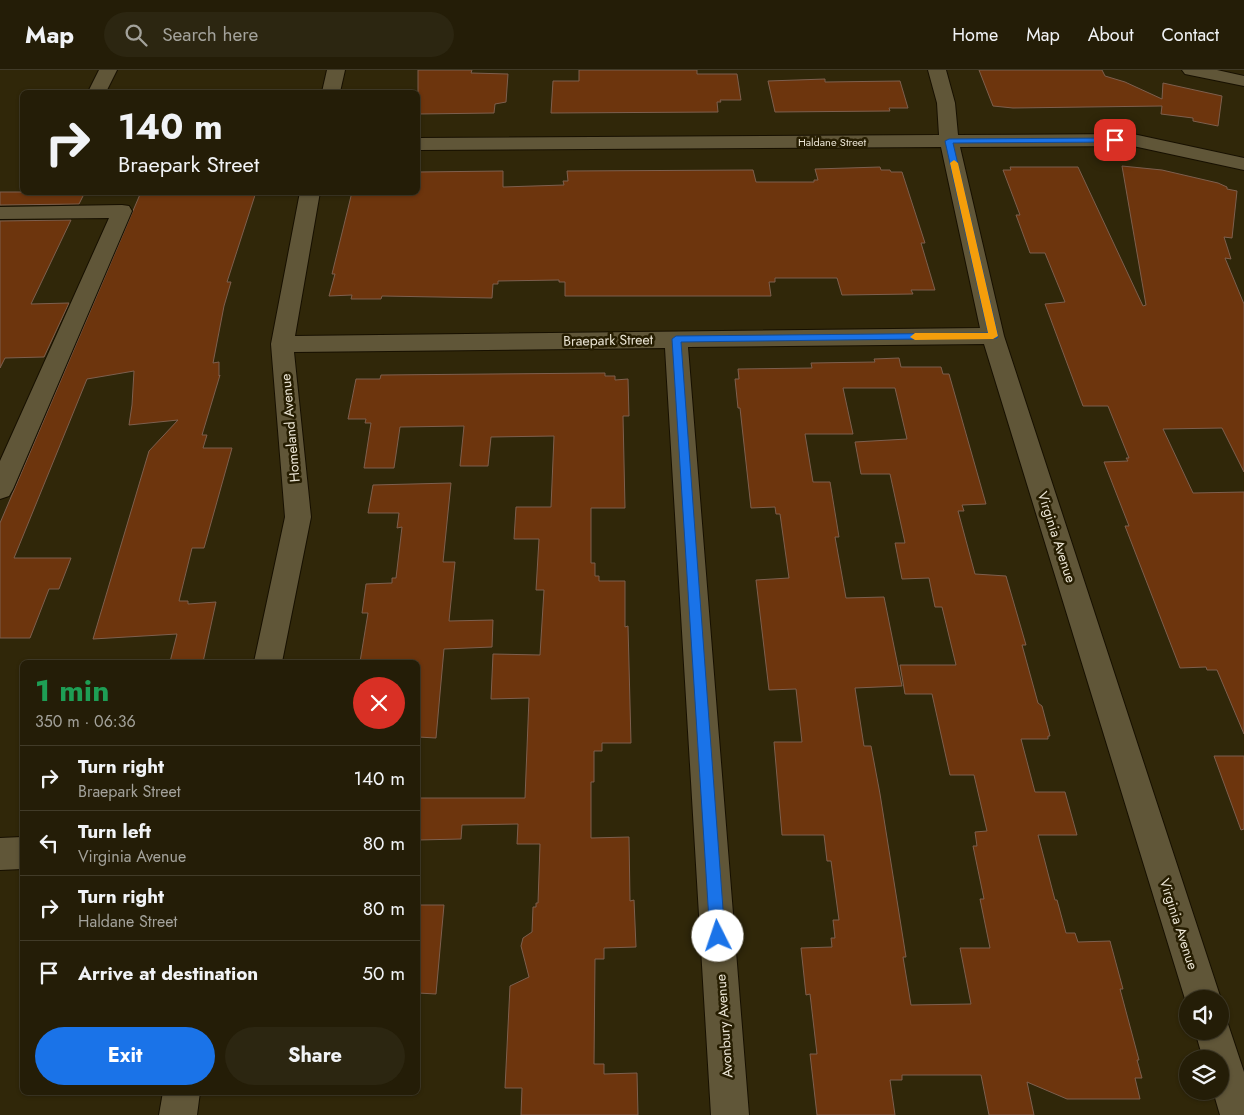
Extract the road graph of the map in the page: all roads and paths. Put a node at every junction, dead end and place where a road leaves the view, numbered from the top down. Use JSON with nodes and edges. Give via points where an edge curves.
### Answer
{"nodes":[{"id":1,"x":108,"y":70,"type":"edge"},
{"id":2,"x":336,"y":70,"type":"edge"},
{"id":3,"x":937,"y":70,"type":"edge"},
{"id":4,"x":1191,"y":70,"type":"edge"},
{"id":5,"x":1239,"y":77,"type":"edge"},
{"id":6,"x":98,"y":90,"type":"edge"},
{"id":7,"x":331,"y":90,"type":"edge"},
{"id":8,"x":949,"y":141,"type":"junction"},
{"id":9,"x":420,"y":144,"type":"edge"},
{"id":10,"x":1244,"y":164,"type":"edge"},
{"id":11,"x":309,"y":195,"type":"edge"},
{"id":12,"x":0,"y":214,"type":"edge"},
{"id":13,"x":993,"y":336,"type":"junction"},
{"id":14,"x":676,"y":339,"type":"junction"},
{"id":15,"x":282,"y":344,"type":"junction"},
{"id":16,"x":0,"y":488,"type":"edge"},
{"id":17,"x":268,"y":660,"type":"edge"},
{"id":18,"x":20,"y":853,"type":"edge"},
{"id":19,"x":0,"y":854,"type":"edge"},
{"id":20,"x":1199,"y":990,"type":"edge"},
{"id":21,"x":1216,"y":1040,"type":"edge"},
{"id":22,"x":181,"y":1095,"type":"edge"},
{"id":23,"x":178,"y":1115,"type":"edge"},
{"id":24,"x":730,"y":1115,"type":"edge"},
{"id":25,"x":1239,"y":1115,"type":"edge"}],
"edges":[{"from":1,"to":6,"type":"street"},
{"from":2,"to":7,"type":"street"},
{"from":3,"to":8,"type":"street","name":"Virginia Avenue","via":[[946,102]]},
{"from":4,"to":5,"type":"street"},
{"from":8,"to":9,"type":"street","name":"Haldane Street"},
{"from":8,"to":10,"type":"street","name":"Haldane Street","via":[[1133,140]]},
{"from":8,"to":13,"type":"street","name":"Virginia Avenue"},
{"from":11,"to":15,"type":"street","name":"Homeland Avenue"},
{"from":12,"to":16,"type":"street","via":[[122,211]]},
{"from":13,"to":14,"type":"street","name":"Braepark Street"},
{"from":13,"to":20,"type":"street","name":"Virginia Avenue"},
{"from":14,"to":15,"type":"street","name":"Braepark Street"},
{"from":14,"to":24,"type":"street","name":"Avonbury Avenue"},
{"from":15,"to":17,"type":"street","name":"Homeland Avenue","via":[[298,517]]},
{"from":18,"to":19,"type":"street"},
{"from":21,"to":25,"type":"street"},
{"from":22,"to":23,"type":"street"}]}
